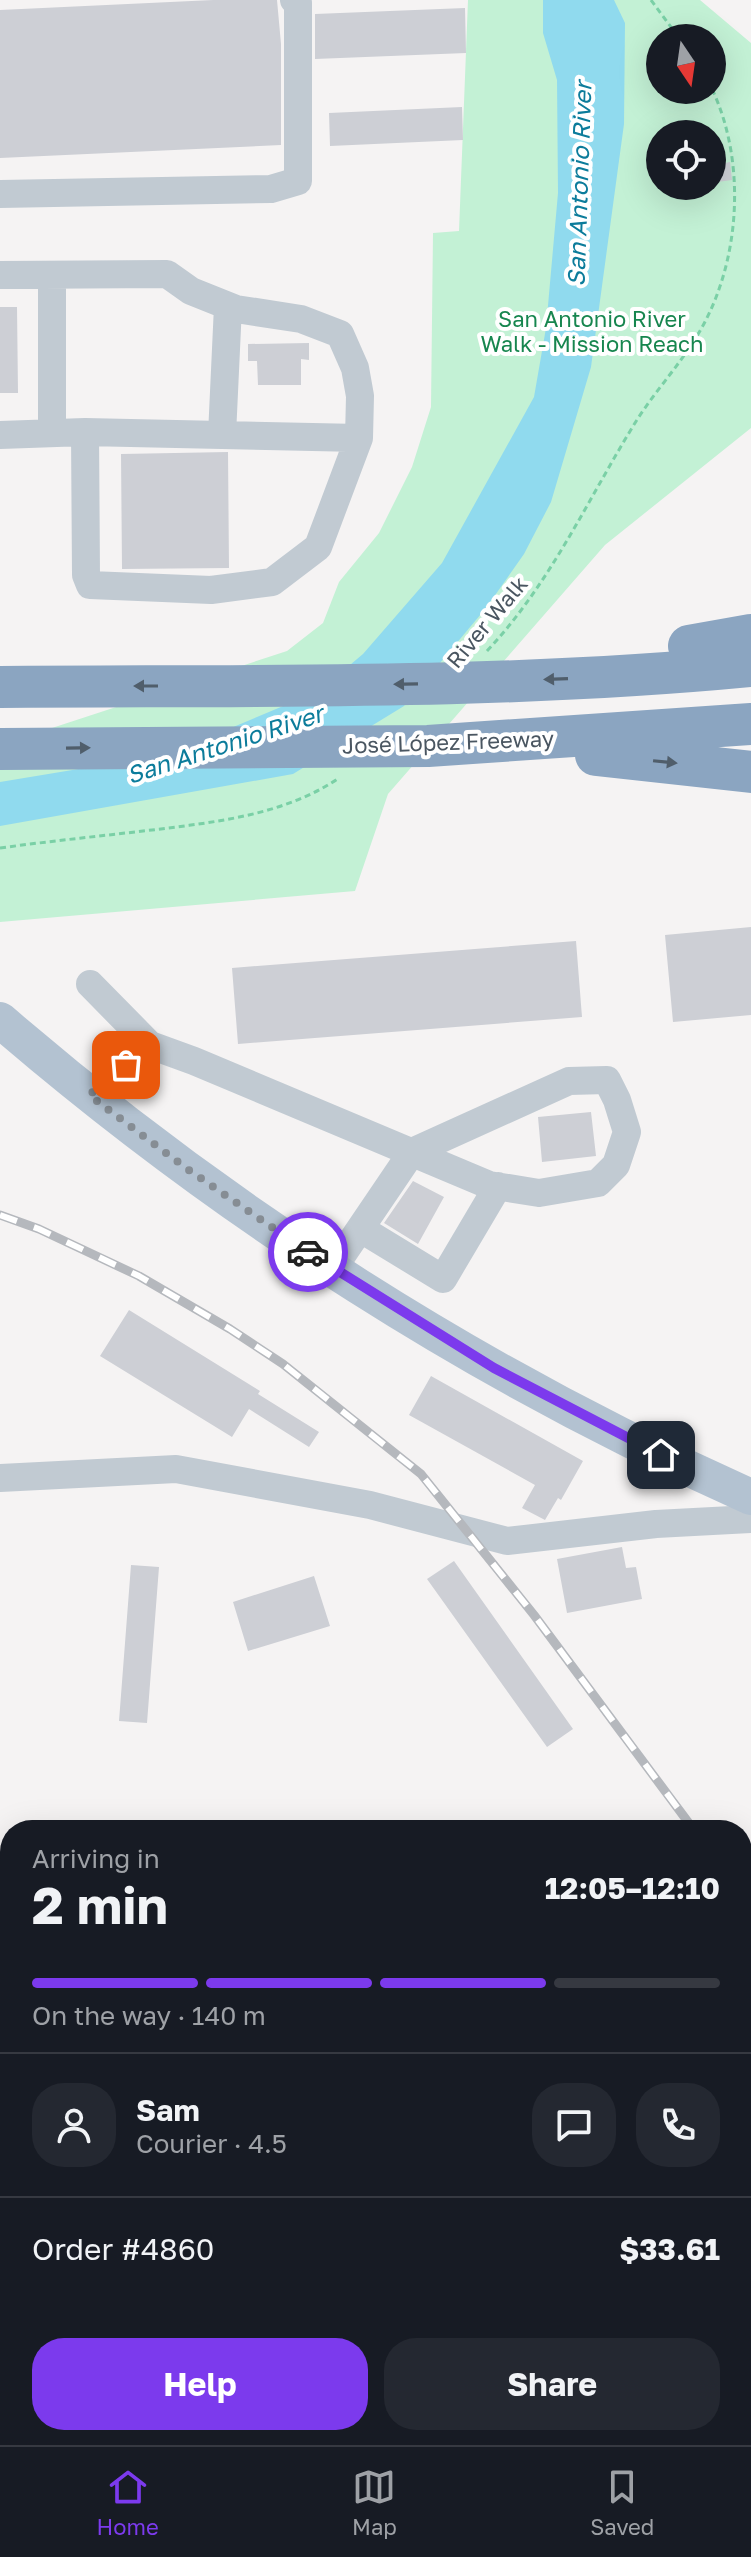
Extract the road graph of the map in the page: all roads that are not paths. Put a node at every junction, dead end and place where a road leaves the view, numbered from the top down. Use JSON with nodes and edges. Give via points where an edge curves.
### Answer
{"nodes":[{"id":1,"x":294,"y":0,"type":"edge"},
{"id":2,"x":0,"y":194,"type":"edge"},
{"id":3,"x":0,"y":275,"type":"edge"},
{"id":4,"x":52,"y":275,"type":"junction"},
{"id":5,"x":228,"y":306,"type":"junction"},
{"id":6,"x":85,"y":432,"type":"junction"},
{"id":7,"x":52,"y":433,"type":"junction"},
{"id":8,"x":0,"y":435,"type":"edge"},
{"id":9,"x":222,"y":435,"type":"junction"},
{"id":10,"x":359,"y":438,"type":"junction"},
{"id":11,"x":751,"y":635,"type":"edge"},
{"id":12,"x":751,"y":666,"type":"edge"},
{"id":13,"x":601,"y":677,"type":"junction"},
{"id":14,"x":0,"y":687,"type":"edge"},
{"id":15,"x":751,"y":724,"type":"edge"},
{"id":16,"x":476,"y":744,"type":"junction"},
{"id":17,"x":0,"y":749,"type":"edge"},
{"id":18,"x":751,"y":772,"type":"edge"},
{"id":19,"x":90,"y":984,"type":"dead end"},
{"id":20,"x":0,"y":1020,"type":"edge"},
{"id":21,"x":150,"y":1045,"type":"junction"},
{"id":22,"x":89,"y":1095,"type":"junction"},
{"id":23,"x":412,"y":1152,"type":"junction"},
{"id":24,"x":498,"y":1186,"type":"junction"},
{"id":25,"x":361,"y":1229,"type":"junction"},
{"id":26,"x":332,"y":1270,"type":"junction"},
{"id":27,"x":0,"y":1478,"type":"edge"},
{"id":28,"x":751,"y":1497,"type":"edge"},
{"id":29,"x":751,"y":1519,"type":"edge"}],
"edges":[{"from":1,"to":2,"type":"street","via":[[298,181],[271,189]]},
{"from":3,"to":4,"type":"street"},
{"from":4,"to":5,"type":"street","via":[[167,274]]},
{"from":4,"to":7,"type":"street"},
{"from":5,"to":9,"type":"street"},
{"from":5,"to":10,"type":"street","via":[[301,319],[340,334],[355,368]]},
{"from":6,"to":7,"type":"street"},
{"from":6,"to":9,"type":"street"},
{"from":6,"to":10,"type":"street","via":[[90,585],[211,590],[272,582],[318,547]]},
{"from":7,"to":8,"type":"street"},
{"from":9,"to":10,"type":"street"},
{"from":11,"to":13,"type":"highway","via":[[680,648]]},
{"from":12,"to":13,"type":"highway"},
{"from":13,"to":14,"type":"highway","one_way":true,"via":[[497,669],[415,685]]},
{"from":15,"to":16,"type":"highway","name":"José López Freeway"},
{"from":17,"to":16,"type":"highway","name":"José López Freeway","one_way":true},
{"from":16,"to":18,"type":"highway","one_way":true},
{"from":19,"to":21,"type":"street"},
{"from":20,"to":22,"type":"main road"},
{"from":21,"to":22,"type":"street"},
{"from":21,"to":23,"type":"street"},
{"from":22,"to":26,"type":"main road"},
{"from":23,"to":24,"type":"street"},
{"from":23,"to":24,"type":"street","via":[[569,1081],[607,1080],[627,1132],[616,1165],[598,1183],[539,1193]]},
{"from":23,"to":25,"type":"street"},
{"from":24,"to":25,"type":"street","via":[[443,1279]]},
{"from":25,"to":26,"type":"street"},
{"from":26,"to":28,"type":"main road","via":[[494,1368]]},
{"from":27,"to":29,"type":"street","via":[[176,1469],[370,1505],[507,1541]]}]}
